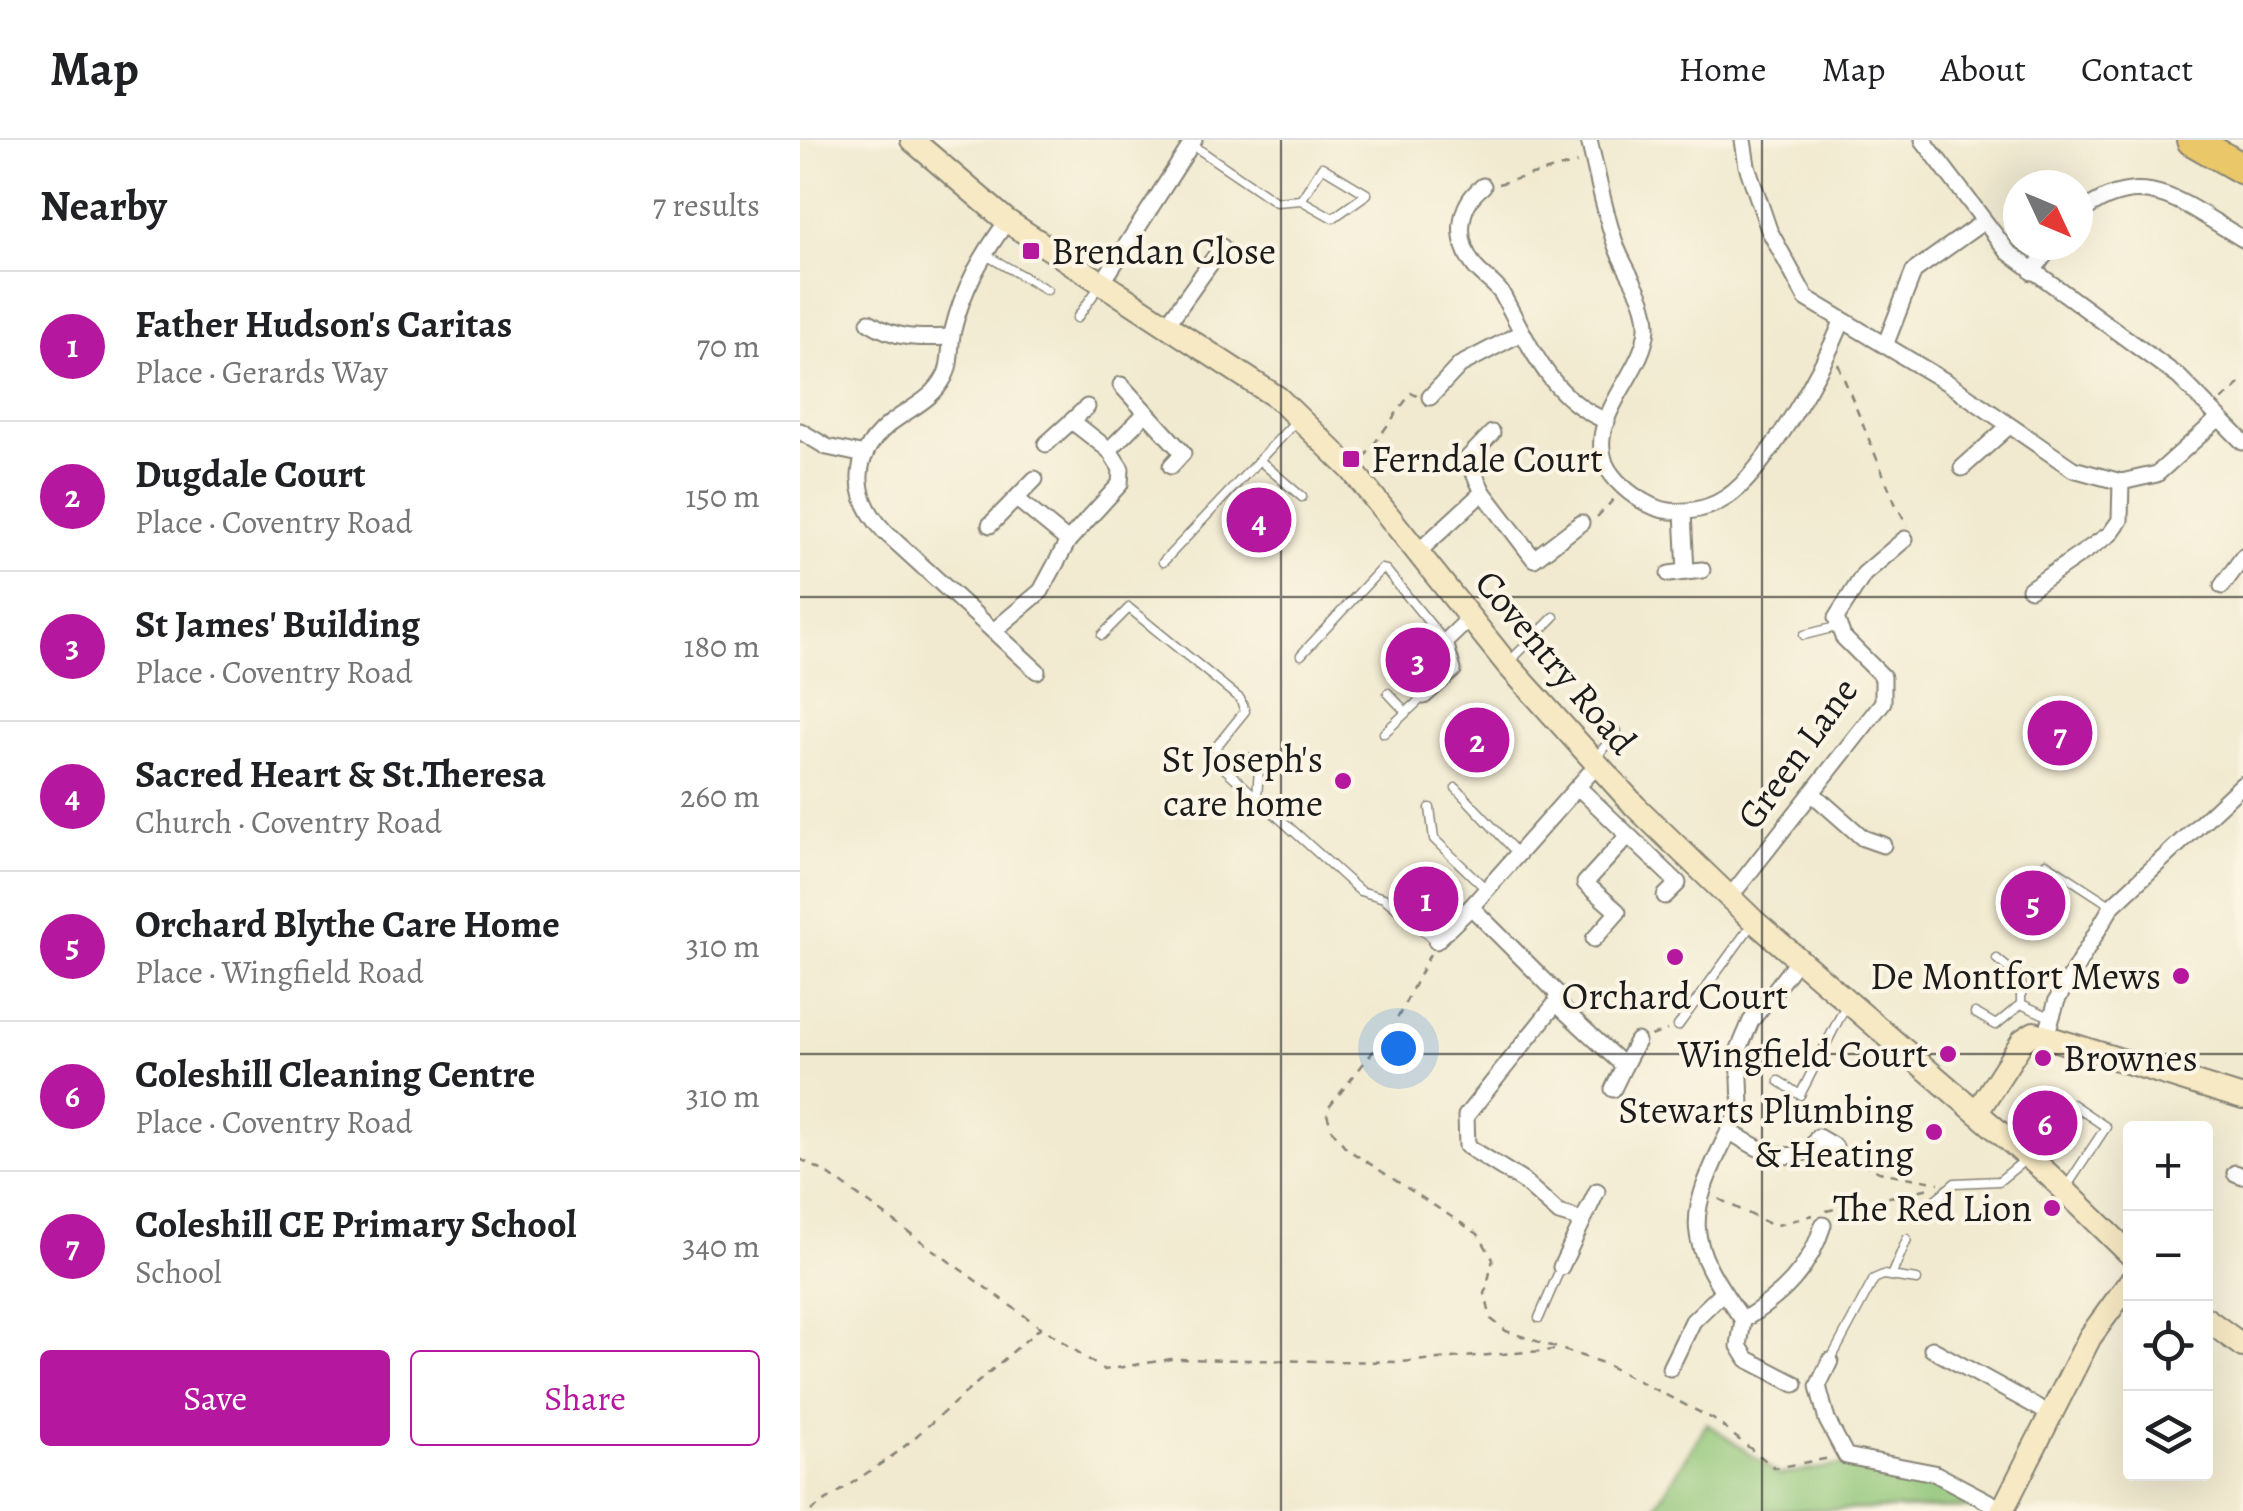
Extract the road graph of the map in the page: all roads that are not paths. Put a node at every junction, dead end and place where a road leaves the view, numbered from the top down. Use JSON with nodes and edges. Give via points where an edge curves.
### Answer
{"nodes":[{"id":1,"x":912,"y":140,"type":"edge"},
{"id":2,"x":1589,"y":140,"type":"edge"},
{"id":3,"x":1743,"y":140,"type":"edge"},
{"id":4,"x":1923,"y":140,"type":"edge"},
{"id":5,"x":2192,"y":140,"type":"edge"},
{"id":6,"x":1188,"y":143,"type":"edge"},
{"id":7,"x":2243,"y":169,"type":"edge"},
{"id":8,"x":1483,"y":186,"type":"road end"},
{"id":9,"x":1301,"y":200,"type":"junction"},
{"id":10,"x":2093,"y":205,"type":"edge"},
{"id":11,"x":1007,"y":221,"type":"junction"},
{"id":12,"x":1983,"y":222,"type":"junction"},
{"id":13,"x":2243,"y":239,"type":"edge"},
{"id":14,"x":1222,"y":248,"type":"dead end"},
{"id":15,"x":984,"y":254,"type":"junction"},
{"id":16,"x":2041,"y":260,"type":"edge"},
{"id":17,"x":2032,"y":272,"type":"junction"},
{"id":18,"x":1102,"y":284,"type":"junction"},
{"id":19,"x":1046,"y":290,"type":"dead end"},
{"id":20,"x":1077,"y":318,"type":"dead end"},
{"id":21,"x":1842,"y":321,"type":"junction"},
{"id":22,"x":870,"y":322,"type":"dead end"},
{"id":23,"x":1166,"y":326,"type":"junction"},
{"id":24,"x":1521,"y":333,"type":"junction"},
{"id":25,"x":951,"y":336,"type":"junction"},
{"id":26,"x":1886,"y":343,"type":"junction"},
{"id":27,"x":1121,"y":385,"type":"dead end"},
{"id":28,"x":1430,"y":397,"type":"road end"},
{"id":29,"x":1087,"y":406,"type":"dead end"},
{"id":30,"x":1146,"y":413,"type":"junction"},
{"id":31,"x":2215,"y":414,"type":"junction"},
{"id":32,"x":1298,"y":418,"type":"junction"},
{"id":33,"x":1607,"y":421,"type":"junction"},
{"id":34,"x":1073,"y":422,"type":"junction"},
{"id":35,"x":2008,"y":427,"type":"junction"},
{"id":36,"x":800,"y":431,"type":"edge"},
{"id":37,"x":1492,"y":433,"type":"dead end"},
{"id":38,"x":2243,"y":442,"type":"edge"},
{"id":39,"x":1046,"y":444,"type":"dead end"},
{"id":40,"x":1109,"y":450,"type":"junction"},
{"id":41,"x":864,"y":455,"type":"junction"},
{"id":42,"x":1259,"y":460,"type":"junction"},
{"id":43,"x":1171,"y":466,"type":"dead end"},
{"id":44,"x":1962,"y":468,"type":"dead end"},
{"id":45,"x":1035,"y":479,"type":"dead end"},
{"id":46,"x":2121,"y":482,"type":"junction"},
{"id":47,"x":1483,"y":492,"type":"junction"},
{"id":48,"x":1302,"y":497,"type":"dead end"},
{"id":49,"x":1018,"y":500,"type":"junction"},
{"id":50,"x":1683,"y":512,"type":"junction"},
{"id":51,"x":1581,"y":523,"type":"road end"},
{"id":52,"x":990,"y":525,"type":"dead end"},
{"id":53,"x":1905,"y":539,"type":"road end"},
{"id":54,"x":1068,"y":542,"type":"junction"},
{"id":55,"x":1418,"y":552,"type":"junction"},
{"id":56,"x":2243,"y":557,"type":"edge"},
{"id":57,"x":1163,"y":562,"type":"dead end"},
{"id":58,"x":1686,"y":572,"type":"dead end"},
{"id":59,"x":2222,"y":586,"type":"dead end"},
{"id":60,"x":2030,"y":588,"type":"dead end"},
{"id":61,"x":1470,"y":617,"type":"junction"},
{"id":62,"x":1554,"y":618,"type":"dead end"},
{"id":63,"x":1836,"y":627,"type":"junction"},
{"id":64,"x":996,"y":629,"type":"junction"},
{"id":65,"x":1102,"y":634,"type":"dead end"},
{"id":66,"x":1804,"y":634,"type":"dead end"},
{"id":67,"x":1445,"y":642,"type":"junction"},
{"id":68,"x":1301,"y":655,"type":"dead end"},
{"id":69,"x":1507,"y":664,"type":"junction"},
{"id":70,"x":1037,"y":670,"type":"dead end"},
{"id":71,"x":1388,"y":693,"type":"dead end"},
{"id":72,"x":1424,"y":696,"type":"joint"},
{"id":73,"x":1406,"y":712,"type":"junction"},
{"id":74,"x":1616,"y":731,"type":"dead end"},
{"id":75,"x":1384,"y":732,"type":"dead end"},
{"id":76,"x":1594,"y":764,"type":"junction"},
{"id":77,"x":1228,"y":767,"type":"junction"},
{"id":78,"x":2243,"y":784,"type":"edge"},
{"id":79,"x":1456,"y":788,"type":"dead end"},
{"id":80,"x":1579,"y":788,"type":"junction"},
{"id":81,"x":1813,"y":794,"type":"junction"},
{"id":82,"x":1257,"y":798,"type":"junction"},
{"id":83,"x":1430,"y":808,"type":"dead end"},
{"id":84,"x":1627,"y":837,"type":"junction"},
{"id":85,"x":1883,"y":845,"type":"dead end"},
{"id":86,"x":1518,"y":854,"type":"junction"},
{"id":87,"x":2046,"y":862,"type":"dead end"},
{"id":88,"x":1486,"y":889,"type":"junction"},
{"id":89,"x":1666,"y":896,"type":"dead end"},
{"id":90,"x":1730,"y":897,"type":"junction"},
{"id":91,"x":2112,"y":906,"type":"junction"},
{"id":92,"x":1471,"y":907,"type":"junction"},
{"id":93,"x":1754,"y":921,"type":"junction"},
{"id":94,"x":1594,"y":938,"type":"dead end"},
{"id":95,"x":1436,"y":941,"type":"joint"},
{"id":96,"x":1998,"y":959,"type":"dead end"},
{"id":97,"x":1798,"y":960,"type":"junction"},
{"id":98,"x":1846,"y":1002,"type":"junction"},
{"id":99,"x":1556,"y":1003,"type":"junction"},
{"id":100,"x":2021,"y":1004,"type":"junction"},
{"id":101,"x":1975,"y":1013,"type":"dead end"},
{"id":102,"x":2048,"y":1025,"type":"junction"},
{"id":103,"x":1678,"y":1026,"type":"road end"},
{"id":104,"x":1637,"y":1041,"type":"road end"},
{"id":105,"x":1624,"y":1066,"type":"junction"},
{"id":106,"x":1778,"y":1082,"type":"dead end"},
{"id":107,"x":1613,"y":1090,"type":"dead end"},
{"id":108,"x":2243,"y":1098,"type":"edge"},
{"id":109,"x":2072,"y":1104,"type":"dead end"},
{"id":110,"x":1977,"y":1112,"type":"junction"},
{"id":111,"x":1729,"y":1131,"type":"junction"},
{"id":112,"x":1835,"y":1147,"type":"road end"},
{"id":113,"x":2028,"y":1156,"type":"junction"},
{"id":114,"x":2065,"y":1190,"type":"junction"},
{"id":115,"x":1597,"y":1191,"type":"dead end"},
{"id":116,"x":1931,"y":1203,"type":"dead end"},
{"id":117,"x":1582,"y":1220,"type":"junction"},
{"id":118,"x":1823,"y":1225,"type":"dead end"},
{"id":119,"x":1907,"y":1240,"type":"dead end"},
{"id":120,"x":2123,"y":1241,"type":"edge"},
{"id":121,"x":1562,"y":1267,"type":"joint"},
{"id":122,"x":1891,"y":1276,"type":"junction"},
{"id":123,"x":1917,"y":1280,"type":"dead end"},
{"id":124,"x":2123,"y":1290,"type":"edge"},
{"id":125,"x":1723,"y":1292,"type":"junction"},
{"id":126,"x":1539,"y":1318,"type":"dead end"},
{"id":127,"x":1743,"y":1320,"type":"junction"},
{"id":128,"x":2213,"y":1324,"type":"edge"},
{"id":129,"x":2243,"y":1346,"type":"edge"},
{"id":130,"x":1932,"y":1349,"type":"dead end"},
{"id":131,"x":1830,"y":1361,"type":"joint"},
{"id":132,"x":1670,"y":1368,"type":"dead end"},
{"id":133,"x":1795,"y":1384,"type":"dead end"},
{"id":134,"x":2050,"y":1414,"type":"junction"},
{"id":135,"x":2002,"y":1510,"type":"edge"}],
"edges":[{"from":1,"to":11,"type":"main road","name":"Coventry Road"},
{"from":2,"to":33,"type":"street","via":[[1615,246],[1644,304],[1647,327]]},
{"from":3,"to":21,"type":"street","via":[[1786,269],[1806,298]]},
{"from":4,"to":12,"type":"street"},
{"from":5,"to":7,"type":"highway"},
{"from":6,"to":9,"type":"lane","via":[[1276,202]]},
{"from":6,"to":18,"type":"street"},
{"from":8,"to":24,"type":"street","via":[[1461,220],[1466,254],[1499,289]]},
{"from":9,"to":9,"type":"lane","via":[[1333,218],[1367,194],[1322,167]]},
{"from":10,"to":13,"type":"street","via":[[2114,191],[2163,193]]},
{"from":11,"to":15,"type":"street"},
{"from":11,"to":18,"type":"main road","name":"Coventry Road"},
{"from":12,"to":17,"type":"street"},
{"from":12,"to":26,"type":"street","via":[[1914,271]]},
{"from":14,"to":23,"type":"street"},
{"from":15,"to":19,"type":"lane"},
{"from":15,"to":25,"type":"street"},
{"from":16,"to":17,"type":"street"},
{"from":17,"to":31,"type":"street","via":[[2179,377]]},
{"from":18,"to":20,"type":"lane"},
{"from":18,"to":23,"type":"main road","name":"Coventry Road"},
{"from":21,"to":26,"type":"street"},
{"from":21,"to":50,"type":"street","via":[[1832,348],[1735,491]]},
{"from":22,"to":25,"type":"street","via":[[910,339]]},
{"from":23,"to":32,"type":"main road","name":"Coventry Road"},
{"from":24,"to":28,"type":"street","via":[[1460,365]]},
{"from":24,"to":33,"type":"street","via":[[1570,402]]},
{"from":25,"to":41,"type":"street","via":[[948,371],[933,396],[885,428]]},
{"from":26,"to":35,"type":"street"},
{"from":27,"to":30,"type":"street"},
{"from":29,"to":34,"type":"street"},
{"from":30,"to":40,"type":"street"},
{"from":30,"to":43,"type":"street","via":[[1183,453]]},
{"from":31,"to":38,"type":"street"},
{"from":31,"to":46,"type":"street","via":[[2166,469]]},
{"from":32,"to":42,"type":"lane"},
{"from":32,"to":55,"type":"main road","name":"Coventry Road"},
{"from":33,"to":50,"type":"street","via":[[1605,463],[1624,487],[1653,508]]},
{"from":34,"to":39,"type":"street"},
{"from":34,"to":40,"type":"street"},
{"from":35,"to":44,"type":"street"},
{"from":35,"to":46,"type":"street","via":[[2073,469]]},
{"from":36,"to":41,"type":"street","via":[[826,447]]},
{"from":37,"to":47,"type":"street","via":[[1466,459]]},
{"from":40,"to":54,"type":"street","via":[[1121,469],[1120,484]]},
{"from":41,"to":64,"type":"street","via":[[858,484],[865,510]]},
{"from":42,"to":48,"type":"lane"},
{"from":42,"to":57,"type":"lane"},
{"from":45,"to":49,"type":"street"},
{"from":46,"to":60,"type":"street","via":[[2120,520],[2110,534]]},
{"from":47,"to":51,"type":"street","via":[[1534,559]]},
{"from":47,"to":55,"type":"street"},
{"from":49,"to":52,"type":"street"},
{"from":49,"to":54,"type":"street"},
{"from":50,"to":58,"type":"street"},
{"from":53,"to":63,"type":"street","name":"Green Lane","via":[[1890,560],[1852,588]]},
{"from":54,"to":64,"type":"street","via":[[1041,590]]},
{"from":55,"to":61,"type":"main road","name":"Coventry Road"},
{"from":56,"to":59,"type":"street"},
{"from":61,"to":67,"type":"street"},
{"from":61,"to":69,"type":"main road","name":"Coventry Road"},
{"from":62,"to":69,"type":"lane"},
{"from":63,"to":66,"type":"lane"},
{"from":63,"to":81,"type":"street","name":"Green Lane","via":[[1886,691]]},
{"from":64,"to":70,"type":"street"},
{"from":65,"to":77,"type":"lane","via":[[1129,608],[1240,699],[1245,710],[1216,748]]},
{"from":67,"to":68,"type":"lane","via":[[1381,569]]},
{"from":67,"to":72,"type":"street","via":[[1452,670]]},
{"from":69,"to":76,"type":"main road","name":"Coventry Road"},
{"from":71,"to":73,"type":"lane"},
{"from":72,"to":73,"type":"lane"},
{"from":73,"to":75,"type":"lane"},
{"from":74,"to":76,"type":"lane"},
{"from":76,"to":80,"type":"street"},
{"from":76,"to":90,"type":"main road","name":"Coventry Road"},
{"from":77,"to":82,"type":"lane"},
{"from":77,"to":82,"type":"lane","via":[[1250,758],[1258,768]]},
{"from":78,"to":91,"type":"street"},
{"from":79,"to":86,"type":"lane"},
{"from":80,"to":84,"type":"street"},
{"from":80,"to":86,"type":"street"},
{"from":81,"to":85,"type":"street","via":[[1860,846]]},
{"from":81,"to":90,"type":"street","name":"Green Lane"},
{"from":82,"to":95,"type":"lane","via":[[1360,891],[1384,898]]},
{"from":83,"to":88,"type":"lane","via":[[1434,839]]},
{"from":84,"to":89,"type":"street","via":[[1678,883]]},
{"from":84,"to":94,"type":"street","via":[[1585,883],[1618,912]]},
{"from":86,"to":88,"type":"street"},
{"from":87,"to":91,"type":"lane"},
{"from":88,"to":92,"type":"street"},
{"from":90,"to":93,"type":"main road","name":"Coventry Road"},
{"from":91,"to":102,"type":"street"},
{"from":92,"to":95,"type":"street"},
{"from":92,"to":99,"type":"street","via":[[1557,992]]},
{"from":93,"to":97,"type":"main road","name":"Coventry Road"},
{"from":93,"to":103,"type":"lane"},
{"from":96,"to":100,"type":"lane","via":[[2021,978]]},
{"from":97,"to":98,"type":"main road","name":"Coventry Road"},
{"from":97,"to":111,"type":"street","via":[[1739,1049],[1742,1096]]},
{"from":98,"to":106,"type":"lane","via":[[1800,1095]]},
{"from":98,"to":110,"type":"main road","name":"Coventry Road"},
{"from":99,"to":105,"type":"street"},
{"from":99,"to":117,"type":"street","via":[[1474,1102],[1464,1137],[1467,1146],[1541,1201]]},
{"from":100,"to":101,"type":"lane","via":[[1996,1025]]},
{"from":100,"to":102,"type":"lane"},
{"from":102,"to":108,"type":"main road"},
{"from":102,"to":110,"type":"main road","via":[[2023,1040]]},
{"from":104,"to":105,"type":"street"},
{"from":105,"to":107,"type":"street"},
{"from":109,"to":114,"type":"lane","via":[[2106,1127]]},
{"from":110,"to":113,"type":"main road","name":"Coventry Road"},
{"from":111,"to":112,"type":"street","via":[[1782,1158],[1810,1150],[1818,1137]]},
{"from":111,"to":125,"type":"street","via":[[1700,1190],[1696,1231],[1707,1270]]},
{"from":113,"to":114,"type":"main road","name":"Coventry Road"},
{"from":113,"to":116,"type":"lane","via":[[2000,1181],[1955,1183]]},
{"from":114,"to":120,"type":"main road","name":"Coventry Road"},
{"from":115,"to":117,"type":"street"},
{"from":117,"to":121,"type":"street"},
{"from":118,"to":127,"type":"street","via":[[1814,1254],[1781,1296]]},
{"from":119,"to":122,"type":"lane"},
{"from":121,"to":126,"type":"lane"},
{"from":122,"to":123,"type":"lane"},
{"from":122,"to":131,"type":"lane","via":[[1874,1278]]},
{"from":124,"to":134,"type":"main road","via":[[2102,1316]]},
{"from":125,"to":127,"type":"street"},
{"from":125,"to":132,"type":"street","via":[[1694,1321]]},
{"from":127,"to":133,"type":"street","via":[[1739,1346],[1748,1358]]},
{"from":128,"to":129,"type":"main road"},
{"from":130,"to":134,"type":"street"},
{"from":131,"to":135,"type":"street","via":[[1818,1386],[1846,1456],[1934,1474]]},
{"from":134,"to":135,"type":"main road"}]}
